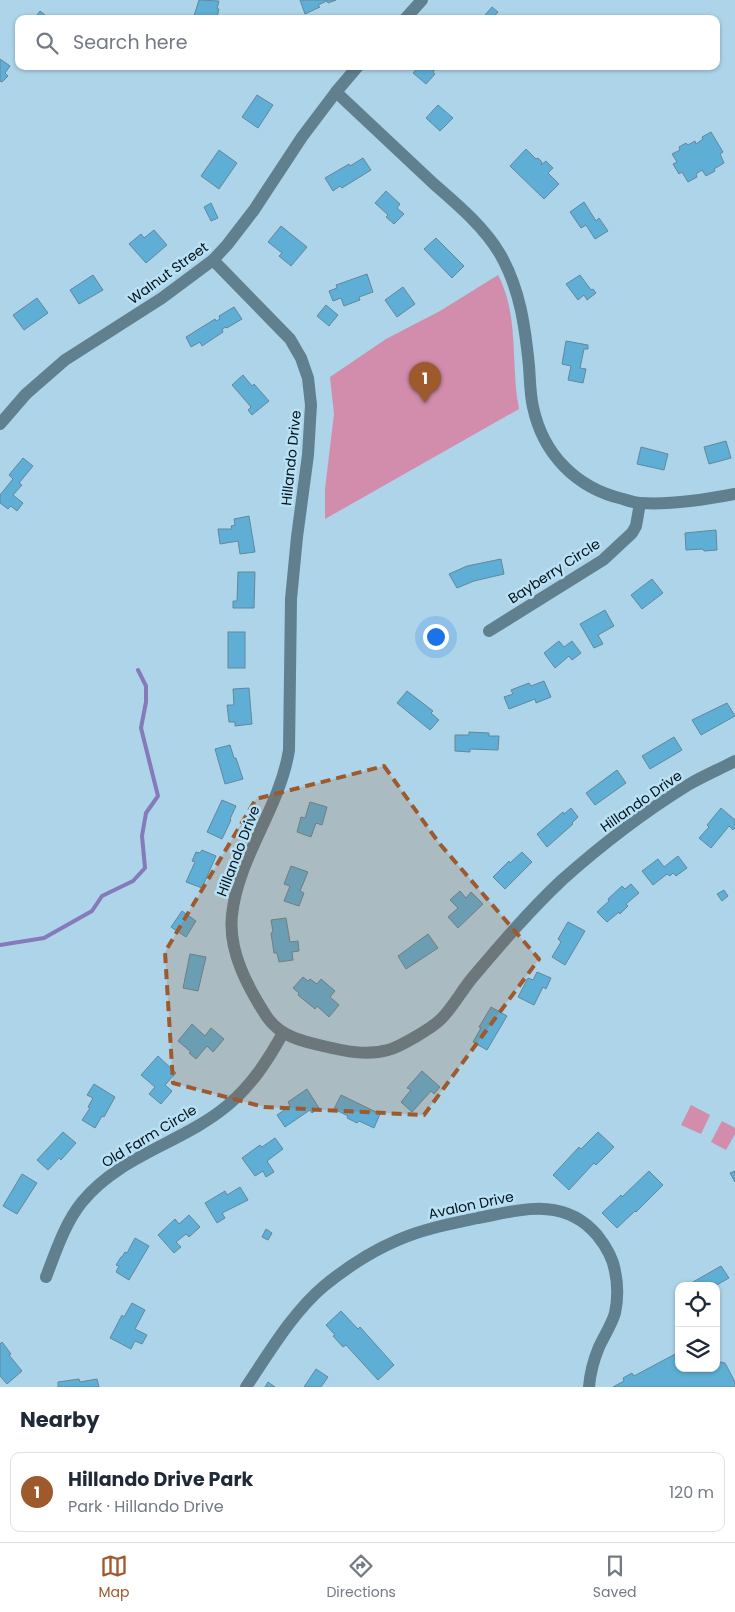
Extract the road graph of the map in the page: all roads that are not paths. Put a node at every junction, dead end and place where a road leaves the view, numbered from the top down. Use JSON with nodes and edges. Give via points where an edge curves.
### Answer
{"nodes":[{"id":1,"x":422,"y":0,"type":"edge"},
{"id":2,"x":409,"y":15,"type":"edge"},
{"id":3,"x":355,"y":70,"type":"edge"},
{"id":4,"x":336,"y":92,"type":"junction"},
{"id":5,"x":213,"y":260,"type":"junction"},
{"id":6,"x":0,"y":424,"type":"edge"},
{"id":7,"x":735,"y":494,"type":"edge"},
{"id":8,"x":640,"y":503,"type":"junction"},
{"id":9,"x":489,"y":631,"type":"dead end"},
{"id":10,"x":735,"y":761,"type":"edge"},
{"id":11,"x":283,"y":1033,"type":"junction"},
{"id":12,"x":46,"y":1277,"type":"dead end"},
{"id":13,"x":246,"y":1387,"type":"edge"},
{"id":14,"x":589,"y":1387,"type":"edge"}],
"edges":[{"from":1,"to":2,"type":"street"},
{"from":3,"to":4,"type":"street","name":"Walnut Street"},
{"from":4,"to":5,"type":"street","name":"Walnut Street","via":[[254,210]]},
{"from":4,"to":8,"type":"street","via":[[455,203],[487,235],[499,253],[513,281],[522,311],[533,407],[542,434],[555,457],[572,475],[594,490]]},
{"from":5,"to":6,"type":"street","name":"Walnut Street","via":[[162,298],[65,360],[26,394]]},
{"from":5,"to":11,"type":"street","name":"Hillando Drive","via":[[290,340],[308,378],[311,406],[291,599],[289,750],[281,784],[236,892],[231,929],[235,953],[252,994],[270,1022]]},
{"from":7,"to":8,"type":"street","via":[[697,501]]},
{"from":8,"to":9,"type":"street","name":"Bayberry Circle","via":[[632,533],[603,560]]},
{"from":10,"to":11,"type":"street","name":"Hillando Drive","via":[[657,806],[563,880],[472,978],[440,1019],[408,1041],[381,1052],[359,1052],[308,1043]]},
{"from":11,"to":12,"type":"street","name":"Old Farm Circle","via":[[259,1073],[227,1106],[128,1163],[93,1190],[72,1217]]},
{"from":13,"to":14,"type":"street","name":"Avalon Drive","via":[[288,1324],[323,1287],[352,1265],[397,1240],[432,1227],[542,1208],[567,1212],[593,1230],[615,1268],[617,1299],[614,1314],[596,1355]]}]}
